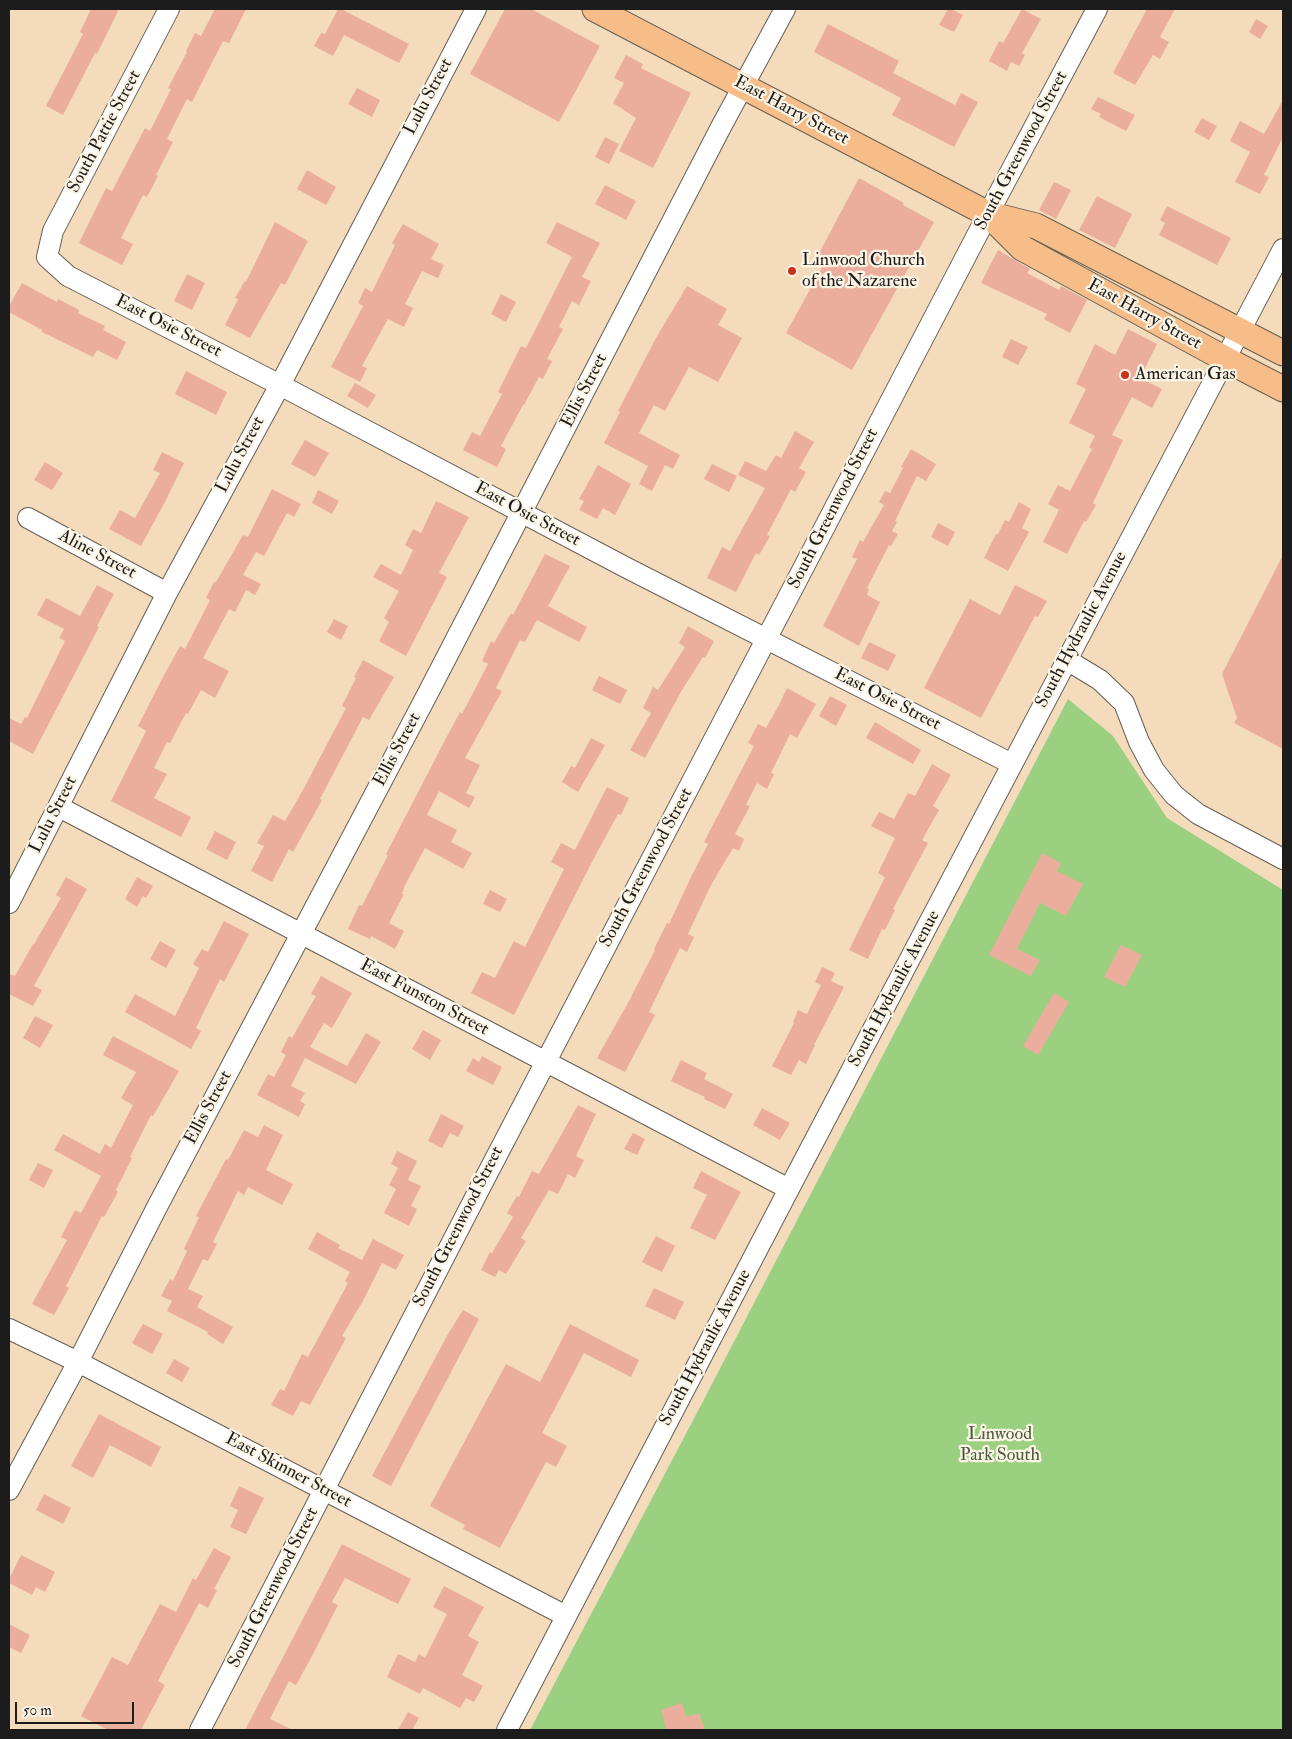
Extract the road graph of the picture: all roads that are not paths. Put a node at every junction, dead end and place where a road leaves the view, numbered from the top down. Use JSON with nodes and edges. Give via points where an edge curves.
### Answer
{"nodes":[{"id":1,"x":169,"y":9,"type":"edge"},
{"id":2,"x":476,"y":9,"type":"edge"},
{"id":3,"x":595,"y":9,"type":"edge"},
{"id":4,"x":785,"y":9,"type":"edge"},
{"id":5,"x":1097,"y":9,"type":"edge"},
{"id":6,"x":743,"y":86,"type":"junction"},
{"id":7,"x":988,"y":214,"type":"junction"},
{"id":8,"x":1283,"y":249,"type":"edge"},
{"id":9,"x":47,"y":257,"type":"joint"},
{"id":10,"x":1240,"y":331,"type":"junction"},
{"id":11,"x":1283,"y":354,"type":"edge"},
{"id":12,"x":1225,"y":359,"type":"junction"},
{"id":13,"x":280,"y":384,"type":"junction"},
{"id":14,"x":1283,"y":389,"type":"edge"},
{"id":15,"x":522,"y":512,"type":"junction"},
{"id":16,"x":28,"y":518,"type":"dead end"},
{"id":17,"x":167,"y":592,"type":"junction"},
{"id":18,"x":767,"y":639,"type":"junction"},
{"id":19,"x":1067,"y":660,"type":"junction"},
{"id":20,"x":1012,"y":764,"type":"junction"},
{"id":21,"x":59,"y":807,"type":"junction"},
{"id":22,"x":1283,"y":859,"type":"edge"},
{"id":23,"x":9,"y":903,"type":"edge"},
{"id":24,"x":302,"y":934,"type":"junction"},
{"id":25,"x":546,"y":1062,"type":"junction"},
{"id":26,"x":789,"y":1189,"type":"junction"},
{"id":27,"x":9,"y":1329,"type":"edge"},
{"id":28,"x":78,"y":1362,"type":"junction"},
{"id":29,"x":9,"y":1490,"type":"edge"},
{"id":30,"x":324,"y":1490,"type":"junction"},
{"id":31,"x":566,"y":1616,"type":"junction"},
{"id":32,"x":200,"y":1730,"type":"edge"},
{"id":33,"x":507,"y":1730,"type":"edge"}],
"edges":[{"from":1,"to":9,"type":"street","name":"South Pattie Street","via":[[53,231]]},
{"from":2,"to":13,"type":"street","name":"Lulu Street"},
{"from":3,"to":6,"type":"main road","name":"East Harry Street"},
{"from":4,"to":6,"type":"street","name":"Ellis Street"},
{"from":5,"to":7,"type":"street","name":"South Greenwood Street"},
{"from":6,"to":7,"type":"main road","name":"East Harry Street"},
{"from":6,"to":15,"type":"street","name":"Ellis Street"},
{"from":7,"to":10,"type":"main road","name":"East Harry Street","via":[[1036,226]]},
{"from":7,"to":12,"type":"main road","name":"East Harry Street","via":[[1022,248]]},
{"from":7,"to":18,"type":"street","name":"South Greenwood Street"},
{"from":8,"to":10,"type":"street","name":"South Hydraulic Avenue"},
{"from":9,"to":13,"type":"street","name":"East Osie Street","via":[[68,276]]},
{"from":10,"to":11,"type":"main road","name":"East Harry Street"},
{"from":10,"to":12,"type":"street","name":"South Hydraulic Avenue"},
{"from":12,"to":14,"type":"main road","name":"East Harry Street"},
{"from":12,"to":19,"type":"street","name":"South Hydraulic Avenue"},
{"from":13,"to":15,"type":"street","name":"East Osie Street"},
{"from":13,"to":17,"type":"street","name":"Lulu Street"},
{"from":15,"to":18,"type":"street","name":"East Osie Street"},
{"from":15,"to":24,"type":"street","name":"Ellis Street"},
{"from":16,"to":17,"type":"street","name":"Aline Street"},
{"from":17,"to":21,"type":"street","name":"Lulu Street"},
{"from":18,"to":20,"type":"street","name":"East Osie Street"},
{"from":18,"to":25,"type":"street","name":"South Greenwood Street"},
{"from":19,"to":20,"type":"street","name":"South Hydraulic Avenue"},
{"from":19,"to":22,"type":"street","via":[[1100,680],[1124,703],[1154,770],[1174,795],[1198,814]]},
{"from":20,"to":26,"type":"street","name":"South Hydraulic Avenue"},
{"from":21,"to":23,"type":"street","name":"Lulu Street"},
{"from":21,"to":24,"type":"street","name":"East Funston Street"},
{"from":24,"to":25,"type":"street","name":"East Funston Street"},
{"from":24,"to":28,"type":"street","name":"Ellis Street"},
{"from":25,"to":26,"type":"street","name":"East Funston Street"},
{"from":25,"to":30,"type":"street","name":"South Greenwood Street"},
{"from":26,"to":31,"type":"street","name":"South Hydraulic Avenue"},
{"from":27,"to":28,"type":"street","name":"East Skinner Street"},
{"from":28,"to":29,"type":"street","name":"Ellis Street"},
{"from":28,"to":30,"type":"street","name":"East Skinner Street"},
{"from":30,"to":31,"type":"street","name":"East Skinner Street"},
{"from":30,"to":32,"type":"street","name":"South Greenwood Street"},
{"from":31,"to":33,"type":"street","name":"South Hydraulic Avenue"}]}
